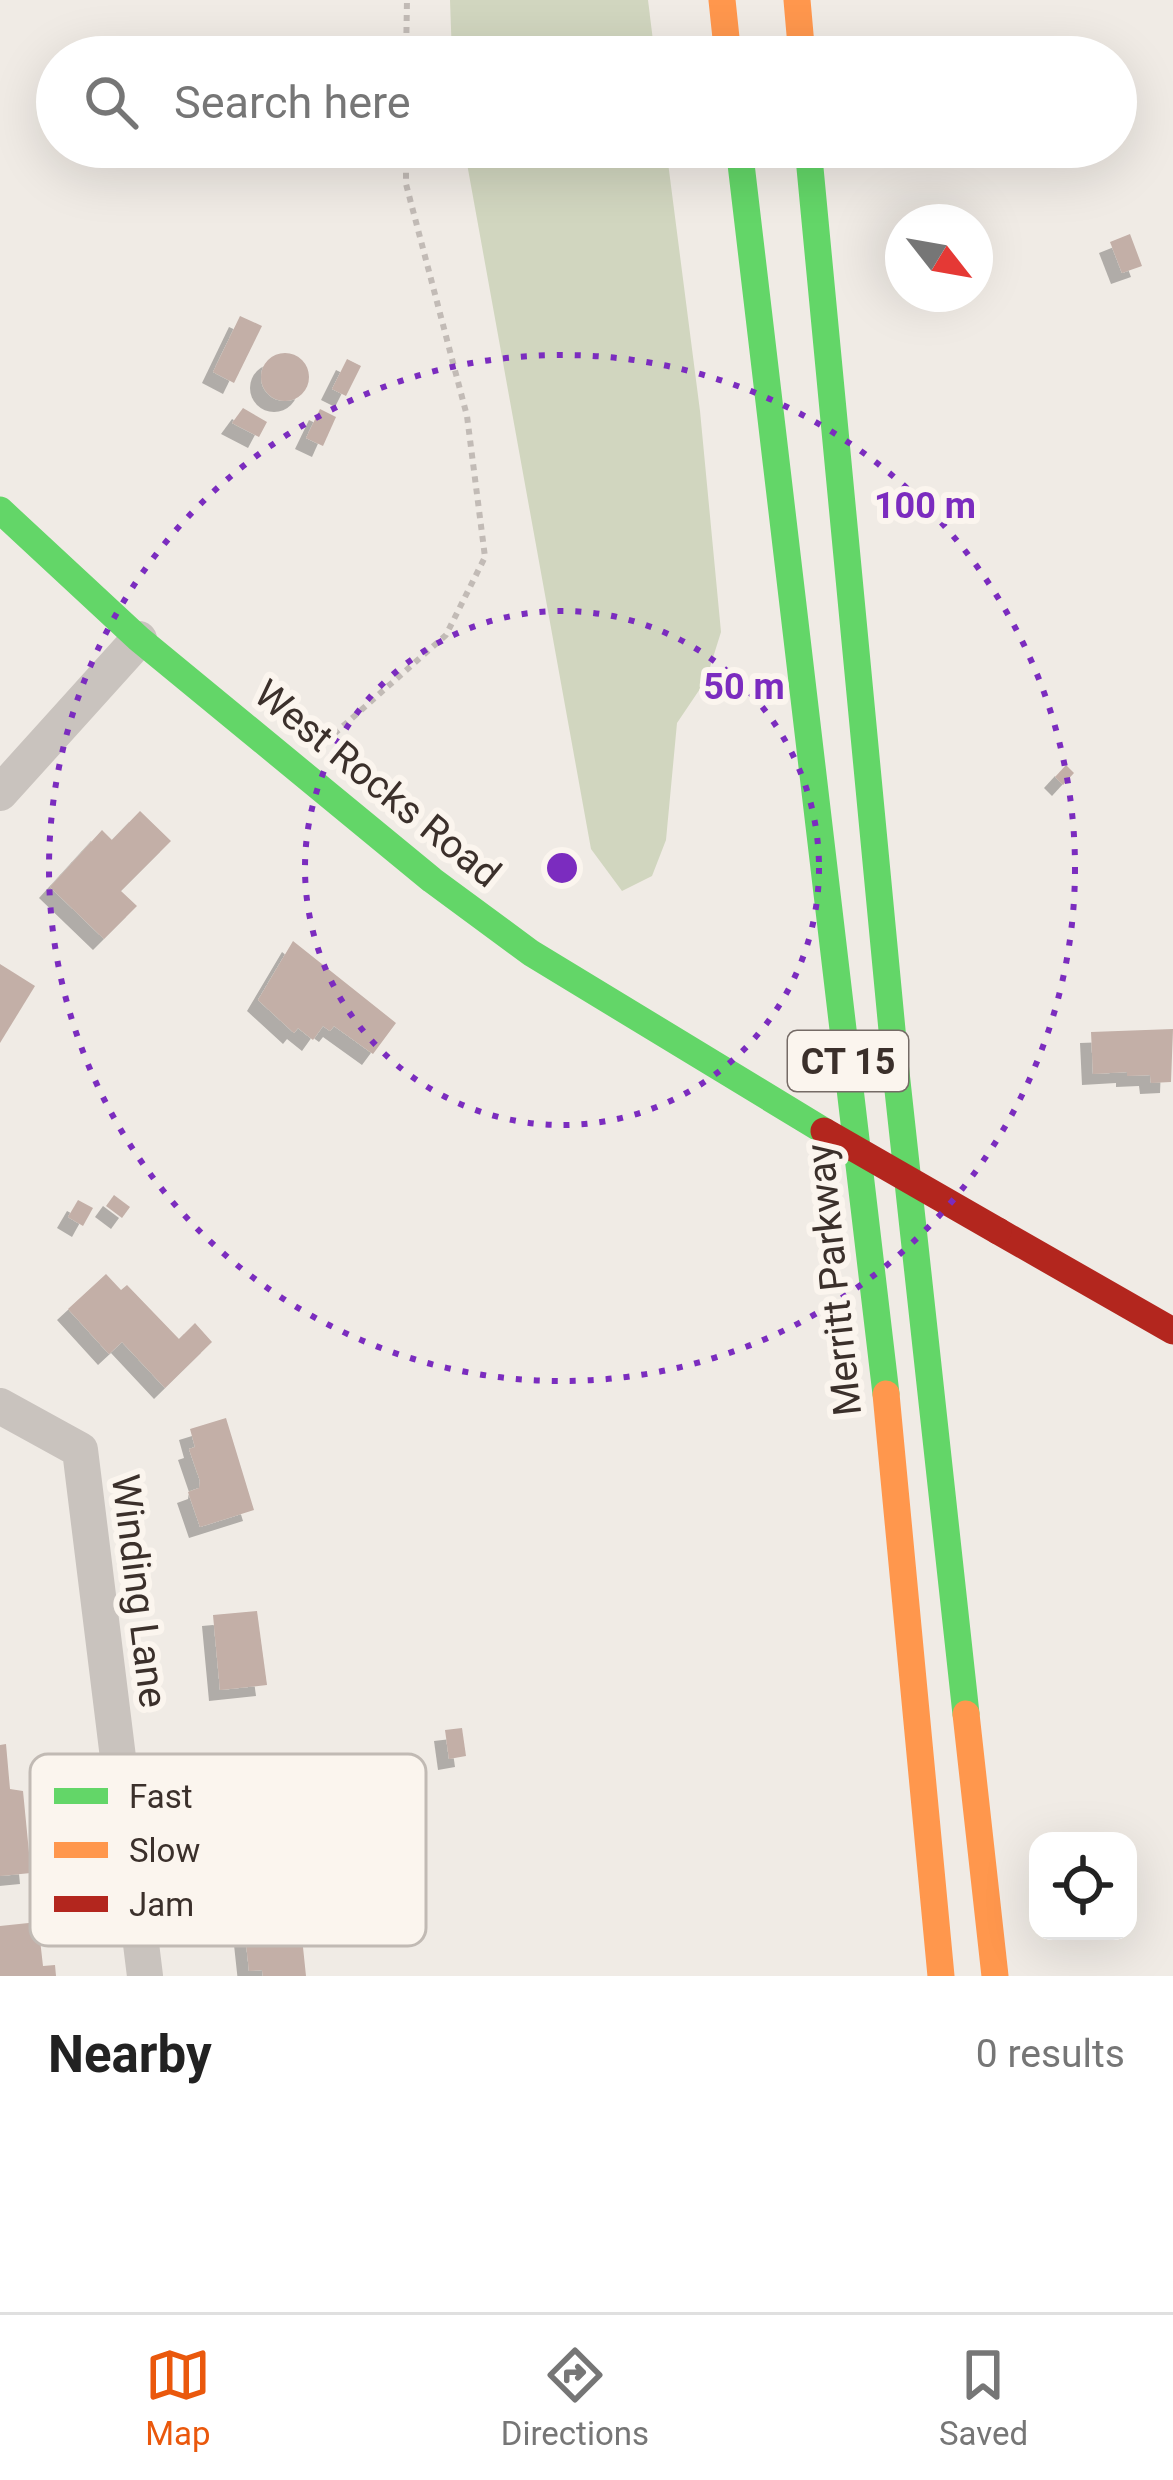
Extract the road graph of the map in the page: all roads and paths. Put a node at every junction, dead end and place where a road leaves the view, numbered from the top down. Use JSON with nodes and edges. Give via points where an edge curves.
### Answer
{"nodes":[{"id":1,"x":406,"y":0,"type":"edge"},
{"id":2,"x":722,"y":0,"type":"edge"},
{"id":3,"x":797,"y":0,"type":"edge"},
{"id":4,"x":406,"y":36,"type":"edge"},
{"id":5,"x":726,"y":36,"type":"edge"},
{"id":6,"x":800,"y":36,"type":"edge"},
{"id":7,"x":406,"y":168,"type":"edge"},
{"id":8,"x":741,"y":168,"type":"edge"},
{"id":9,"x":810,"y":168,"type":"edge"},
{"id":10,"x":0,"y":510,"type":"edge"},
{"id":11,"x":139,"y":639,"type":"junction"},
{"id":12,"x":296,"y":768,"type":"junction"},
{"id":13,"x":0,"y":794,"type":"edge"},
{"id":14,"x":1173,"y":1331,"type":"edge"},
{"id":15,"x":0,"y":1406,"type":"edge"},
{"id":16,"x":118,"y":1754,"type":"edge"},
{"id":17,"x":142,"y":1946,"type":"edge"},
{"id":18,"x":146,"y":1976,"type":"edge"},
{"id":19,"x":941,"y":1976,"type":"edge"},
{"id":20,"x":995,"y":1976,"type":"edge"}],
"edges":[{"from":1,"to":4,"type":"path"},
{"from":2,"to":5,"type":"main road"},
{"from":3,"to":6,"type":"main road"},
{"from":7,"to":12,"type":"path","via":[[467,416],[485,557],[446,635]]},
{"from":8,"to":19,"type":"main road","name":"Merritt Parkway","number":"CT 15","via":[[882,1355]]},
{"from":9,"to":20,"type":"main road","number":"CT 15","via":[[898,1094]]},
{"from":10,"to":11,"type":"main road","name":"West Rocks Road"},
{"from":11,"to":12,"type":"main road","name":"West Rocks Road"},
{"from":11,"to":13,"type":"street"},
{"from":12,"to":14,"type":"main road","name":"West Rocks Road","bridge":true,"via":[[531,953]]},
{"from":15,"to":16,"type":"street","name":"Winding Lane","via":[[80,1450]]},
{"from":17,"to":18,"type":"street","name":"Winding Lane"}]}
